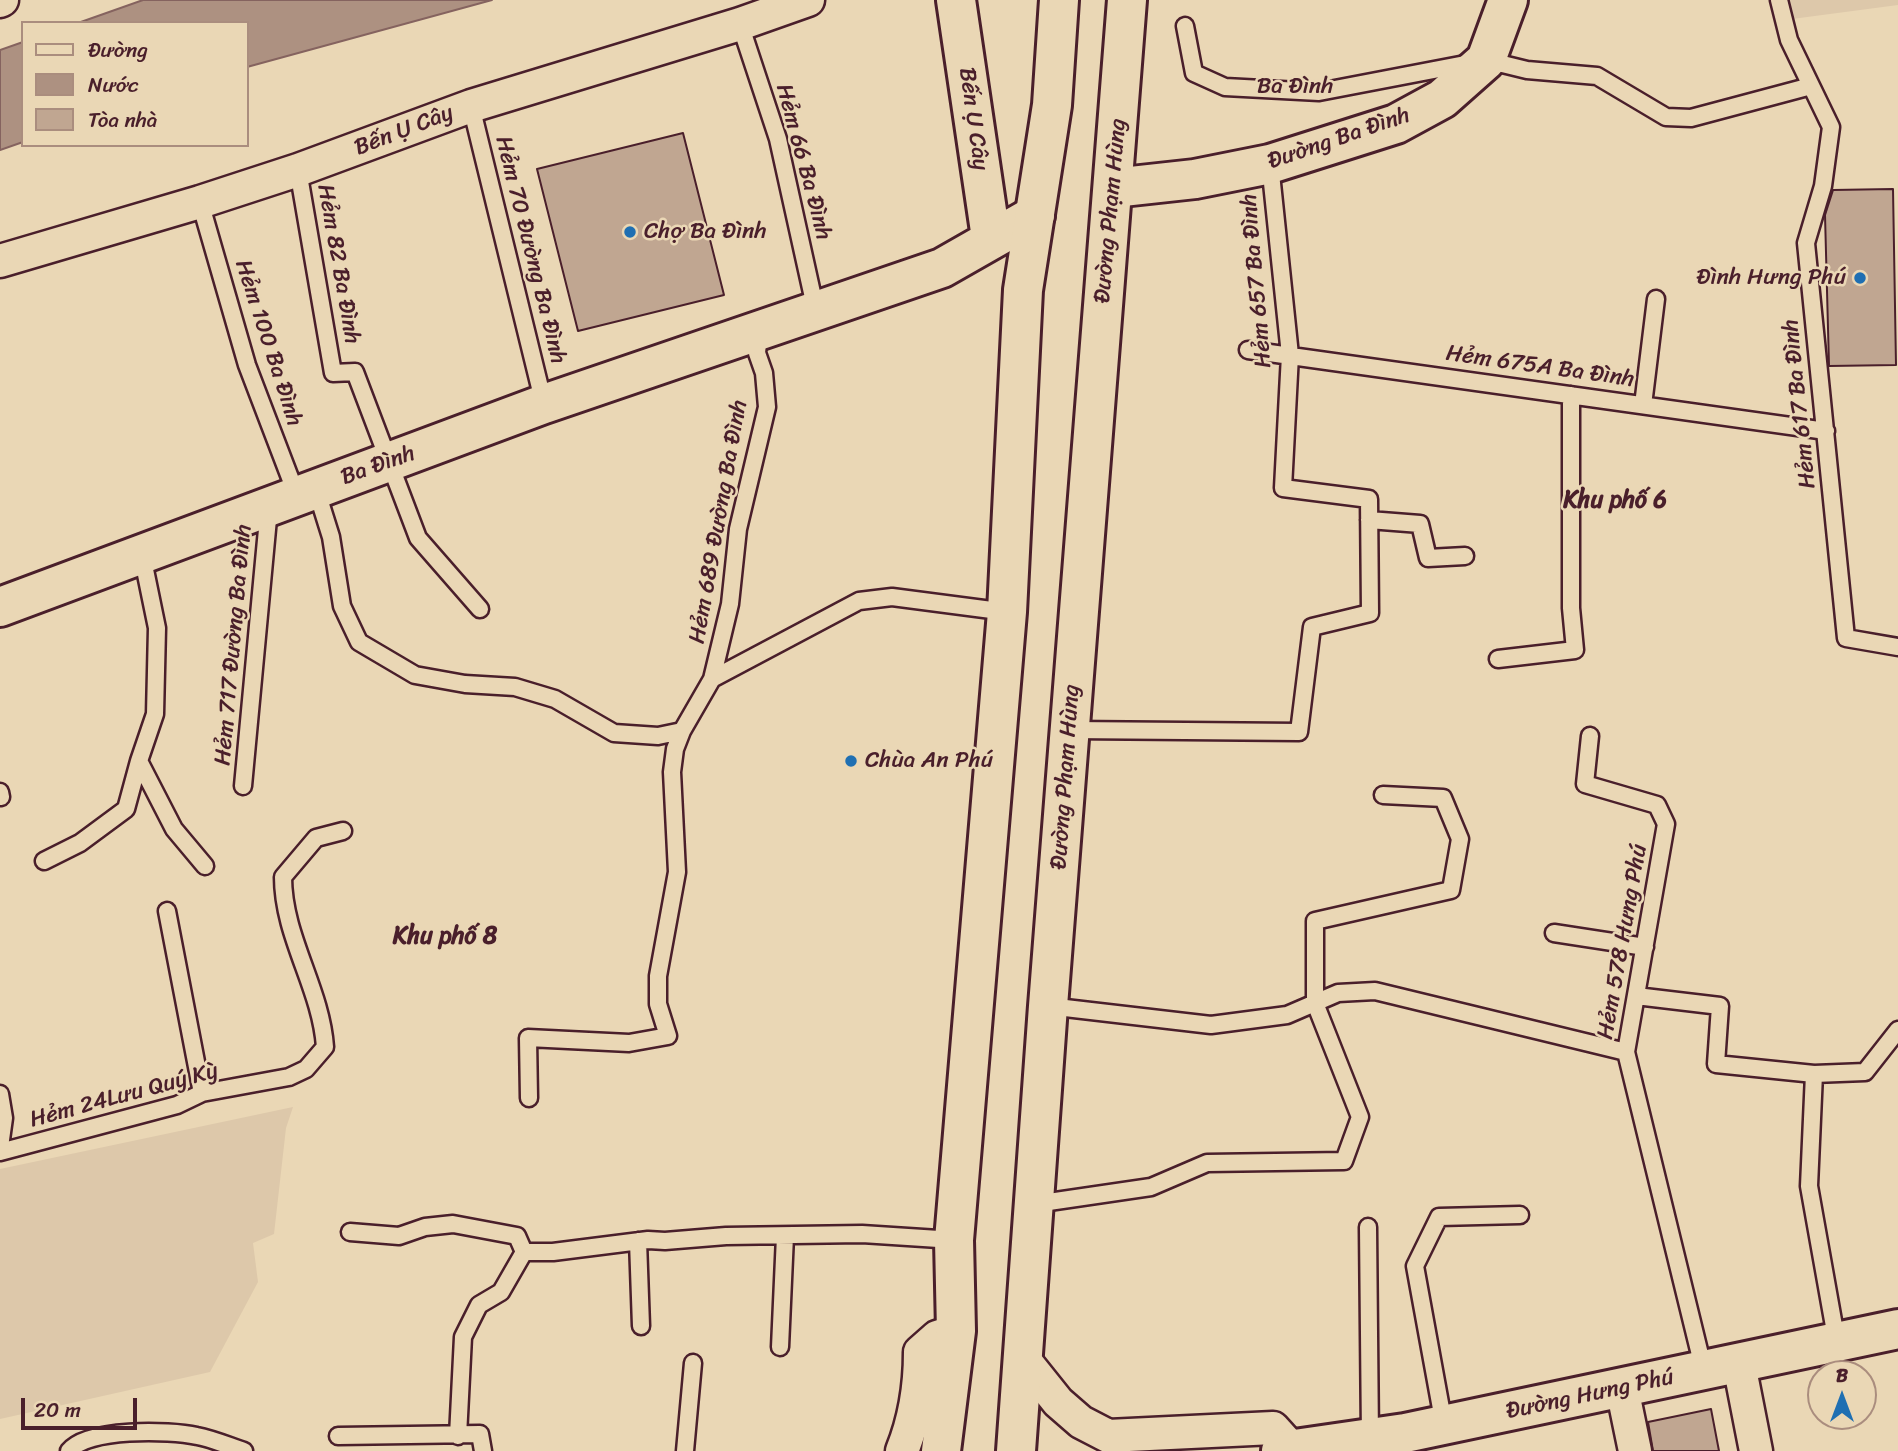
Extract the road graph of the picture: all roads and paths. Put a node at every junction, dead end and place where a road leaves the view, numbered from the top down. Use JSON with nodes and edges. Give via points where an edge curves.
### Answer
{"nodes":[{"id":1,"x":808,"y":0,"type":"edge"},
{"id":2,"x":956,"y":0,"type":"edge"},
{"id":3,"x":1059,"y":0,"type":"edge"},
{"id":4,"x":1127,"y":0,"type":"edge"},
{"id":5,"x":1508,"y":0,"type":"edge"},
{"id":6,"x":1779,"y":0,"type":"edge"},
{"id":7,"x":740,"y":24,"type":"junction"},
{"id":8,"x":1185,"y":26,"type":"dead end"},
{"id":9,"x":1486,"y":60,"type":"junction"},
{"id":10,"x":1811,"y":86,"type":"junction"},
{"id":11,"x":471,"y":106,"type":"junction"},
{"id":12,"x":1270,"y":164,"type":"junction"},
{"id":13,"x":299,"y":170,"type":"junction"},
{"id":14,"x":1113,"y":188,"type":"junction"},
{"id":15,"x":200,"y":202,"type":"junction"},
{"id":16,"x":1035,"y":215,"type":"junction"},
{"id":17,"x":991,"y":238,"type":"junction"},
{"id":18,"x":0,"y":261,"type":"edge"},
{"id":19,"x":1656,"y":299,"type":"dead end"},
{"id":20,"x":816,"y":313,"type":"junction"},
{"id":21,"x":759,"y":332,"type":"junction"},
{"id":22,"x":1248,"y":350,"type":"dead end"},
{"id":23,"x":1290,"y":355,"type":"junction"},
{"id":24,"x":1571,"y":395,"type":"junction"},
{"id":25,"x":544,"y":404,"type":"junction"},
{"id":26,"x":1643,"y":405,"type":"junction"},
{"id":27,"x":1826,"y":431,"type":"junction"},
{"id":28,"x":392,"y":462,"type":"junction"},
{"id":29,"x":294,"y":498,"type":"junction"},
{"id":30,"x":1369,"y":520,"type":"junction"},
{"id":31,"x":142,"y":555,"type":"junction"},
{"id":32,"x":1465,"y":556,"type":"dead end"},
{"id":33,"x":2,"y":599,"type":"edge"},
{"id":34,"x":480,"y":609,"type":"dead end"},
{"id":35,"x":1006,"y":612,"type":"junction"},
{"id":36,"x":1898,"y":647,"type":"edge"},
{"id":37,"x":1498,"y":659,"type":"dead end"},
{"id":38,"x":712,"y":679,"type":"junction"},
{"id":39,"x":1070,"y":730,"type":"junction"},
{"id":40,"x":682,"y":731,"type":"junction"},
{"id":41,"x":1590,"y":736,"type":"dead end"},
{"id":42,"x":139,"y":761,"type":"junction"},
{"id":43,"x":243,"y":786,"type":"dead end"},
{"id":44,"x":0,"y":792,"type":"edge"},
{"id":45,"x":1383,"y":795,"type":"dead end"},
{"id":46,"x":1,"y":797,"type":"edge"},
{"id":47,"x":344,"y":831,"type":"dead end"},
{"id":48,"x":44,"y":861,"type":"dead end"},
{"id":49,"x":205,"y":866,"type":"dead end"},
{"id":50,"x":167,"y":911,"type":"dead end"},
{"id":51,"x":1554,"y":933,"type":"dead end"},
{"id":52,"x":1645,"y":947,"type":"junction"},
{"id":53,"x":1636,"y":996,"type":"junction"},
{"id":54,"x":1315,"y":1003,"type":"junction"},
{"id":55,"x":1048,"y":1006,"type":"junction"},
{"id":56,"x":1898,"y":1030,"type":"edge"},
{"id":57,"x":1626,"y":1052,"type":"junction"},
{"id":58,"x":1814,"y":1074,"type":"junction"},
{"id":59,"x":202,"y":1093,"type":"junction"},
{"id":60,"x":0,"y":1094,"type":"edge"},
{"id":61,"x":529,"y":1098,"type":"dead end"},
{"id":62,"x":0,"y":1149,"type":"edge"},
{"id":63,"x":1035,"y":1204,"type":"junction"},
{"id":64,"x":1520,"y":1214,"type":"dead end"},
{"id":65,"x":1368,"y":1227,"type":"dead end"},
{"id":66,"x":350,"y":1232,"type":"dead end"},
{"id":67,"x":785,"y":1236,"type":"junction"},
{"id":68,"x":954,"y":1240,"type":"junction"},
{"id":69,"x":638,"y":1241,"type":"junction"},
{"id":70,"x":524,"y":1252,"type":"junction"},
{"id":71,"x":641,"y":1326,"type":"dead end"},
{"id":72,"x":1898,"y":1329,"type":"edge"},
{"id":73,"x":956,"y":1331,"type":"junction"},
{"id":74,"x":1837,"y":1343,"type":"junction"},
{"id":75,"x":780,"y":1347,"type":"dead end"},
{"id":76,"x":1022,"y":1357,"type":"junction"},
{"id":77,"x":693,"y":1363,"type":"dead end"},
{"id":78,"x":1722,"y":1367,"type":"junction"},
{"id":79,"x":1622,"y":1388,"type":"junction"},
{"id":80,"x":1444,"y":1425,"type":"junction"},
{"id":81,"x":338,"y":1436,"type":"dead end"},
{"id":82,"x":458,"y":1436,"type":"junction"},
{"id":83,"x":1395,"y":1441,"type":"edge"},
{"id":84,"x":1307,"y":1449,"type":"edge"},
{"id":85,"x":69,"y":1451,"type":"edge"},
{"id":86,"x":244,"y":1451,"type":"edge"},
{"id":87,"x":483,"y":1451,"type":"edge"},
{"id":88,"x":685,"y":1451,"type":"edge"},
{"id":89,"x":902,"y":1451,"type":"edge"},
{"id":90,"x":941,"y":1451,"type":"edge"},
{"id":91,"x":1016,"y":1451,"type":"edge"},
{"id":92,"x":1635,"y":1451,"type":"edge"},
{"id":93,"x":1756,"y":1451,"type":"edge"}],
"edges":[{"from":1,"to":7,"type":"street","name":"Bến Ụ Cây"},
{"from":2,"to":17,"type":"main road","name":"Bến Ụ Cây"},
{"from":3,"to":16,"type":"main road","via":[[1052,105]]},
{"from":4,"to":14,"type":"main road","name":"Đường Phạm Hùng"},
{"from":5,"to":9,"type":"main road","name":"Đường Ba Đình"},
{"from":6,"to":10,"type":"lane","name":"Hẻm 617 Ba Đình","via":[[1789,40]]},
{"from":7,"to":11,"type":"street","name":"Bến Ụ Cây"},
{"from":7,"to":20,"type":"lane","name":"Hẻm 66 Ba Đình","via":[[778,139]]},
{"from":8,"to":9,"type":"lane","name":"Ba Đình","via":[[1194,73],[1224,87],[1319,92]]},
{"from":9,"to":10,"type":"lane","via":[[1527,70],[1597,76],[1666,117],[1691,118]]},
{"from":9,"to":12,"type":"main road","name":"Đường Ba Đình","via":[[1442,99],[1396,124]]},
{"from":10,"to":27,"type":"lane","name":"Hẻm 617 Ba Đình","via":[[1831,127],[1823,186],[1806,243]]},
{"from":11,"to":13,"type":"street","name":"Bến Ụ Cây"},
{"from":11,"to":25,"type":"lane","name":"Hẻm 70 Đường Ba Đình"},
{"from":12,"to":14,"type":"main road","name":"Đường Ba Đình"},
{"from":12,"to":23,"type":"lane","name":"Hẻm 657 Ba Đình"},
{"from":13,"to":15,"type":"street","name":"Bến Ụ Cây"},
{"from":13,"to":28,"type":"lane","name":"Hẻm 82 Ba Đình","via":[[333,373],[355,372]]},
{"from":14,"to":39,"type":"main road","name":"Đường Phạm Hùng"},
{"from":15,"to":18,"type":"street","name":"Bến Ụ Cây"},
{"from":15,"to":29,"type":"lane","name":"Hẻm 100 Ba Đình","via":[[247,365]]},
{"from":16,"to":17,"type":"main road"},
{"from":16,"to":35,"type":"main road","via":[[1023,290]]},
{"from":17,"to":20,"type":"main road","via":[[943,268]]},
{"from":19,"to":26,"type":"lane"},
{"from":20,"to":21,"type":"main road"},
{"from":21,"to":25,"type":"main road","name":"Ba Đình"},
{"from":21,"to":38,"type":"lane","name":"Hẻm 689 Đường Ba Đình","via":[[757,353],[767,407],[738,529],[730,604]]},
{"from":22,"to":23,"type":"lane","name":"Hẻm 675A Ba Đình"},
{"from":23,"to":24,"type":"lane","name":"Hẻm 675A Ba Đình"},
{"from":23,"to":30,"type":"lane","name":"Hẻm 657 Ba Đình","via":[[1283,488],[1369,499]]},
{"from":24,"to":26,"type":"lane","name":"Hẻm 675A Ba Đình"},
{"from":24,"to":37,"type":"lane","via":[[1575,650]]},
{"from":25,"to":28,"type":"main road","name":"Ba Đình"},
{"from":26,"to":27,"type":"lane","name":"Hẻm 675A Ba Đình"},
{"from":27,"to":36,"type":"lane","name":"Hẻm 617 Ba Đình","via":[[1846,638]]},
{"from":28,"to":29,"type":"main road","name":"Ba Đình"},
{"from":28,"to":34,"type":"lane","via":[[418,538]]},
{"from":29,"to":31,"type":"main road","name":"Ba Đình"},
{"from":29,"to":40,"type":"lane","name":"Hẻm 100 Ba Đình","via":[[331,537],[342,606],[359,642],[377,654],[415,676],[515,687],[555,699],[614,733],[658,736]]},
{"from":29,"to":43,"type":"lane","name":"Hẻm 717 Đường Ba Đình"},
{"from":30,"to":32,"type":"lane","via":[[1420,524],[1428,558]]},
{"from":30,"to":39,"type":"lane","via":[[1370,613],[1312,627],[1299,732]]},
{"from":31,"to":33,"type":"main road","name":"Ba Đình"},
{"from":31,"to":42,"type":"lane","via":[[156,628],[155,714]]},
{"from":35,"to":38,"type":"lane","via":[[892,597],[859,601]]},
{"from":35,"to":68,"type":"main road"},
{"from":38,"to":40,"type":"lane","name":"Hẻm 689 Đường Ba Đình"},
{"from":39,"to":55,"type":"main road","name":"Đường Phạm Hùng"},
{"from":40,"to":61,"type":"lane","name":"Hẻm 689 Đường Ba Đình","via":[[672,772],[677,872],[658,976],[658,1004],[668,1036],[629,1043],[528,1038]]},
{"from":41,"to":52,"type":"lane","name":"Hẻm 578 Hưng Phú","via":[[1585,784],[1657,805],[1666,824]]},
{"from":42,"to":48,"type":"lane","via":[[126,809],[80,843]]},
{"from":42,"to":49,"type":"lane","via":[[174,829]]},
{"from":44,"to":46,"type":"lane"},
{"from":45,"to":54,"type":"lane","via":[[1443,798],[1460,839],[1451,890],[1315,921]]},
{"from":47,"to":59,"type":"lane","name":"Hẻm 24Lưu Quý Kỳ","via":[[316,838],[283,877],[283,902],[323,1017],[325,1047],[306,1069],[289,1077]]},
{"from":50,"to":59,"type":"lane"},
{"from":51,"to":52,"type":"lane"},
{"from":52,"to":53,"type":"lane","name":"Hẻm 578 Hưng Phú"},
{"from":53,"to":57,"type":"lane","name":"Hẻm 578 Hưng Phú"},
{"from":53,"to":58,"type":"lane","via":[[1720,1006],[1716,1064]]},
{"from":54,"to":55,"type":"lane","via":[[1287,1015],[1211,1026]]},
{"from":54,"to":57,"type":"lane","via":[[1338,993],[1375,992]]},
{"from":54,"to":63,"type":"lane","via":[[1360,1117],[1344,1161],[1207,1163],[1151,1187]]},
{"from":55,"to":63,"type":"main road","name":"Đường Phạm Hùng"},
{"from":56,"to":58,"type":"lane","via":[[1865,1072]]},
{"from":57,"to":78,"type":"lane","name":"Hẻm 578 Hưng Phú"},
{"from":58,"to":74,"type":"lane","via":[[1809,1186]]},
{"from":59,"to":62,"type":"lane","name":"Hẻm 24Lưu Quý Kỳ","via":[[177,1105]]},
{"from":60,"to":62,"type":"lane","via":[[4,1118]]},
{"from":63,"to":76,"type":"main road","name":"Đường Phạm Hùng"},
{"from":64,"to":80,"type":"lane","via":[[1439,1217],[1415,1266]]},
{"from":65,"to":83,"type":"lane"},
{"from":66,"to":70,"type":"lane","via":[[399,1236],[453,1224],[517,1236]]},
{"from":67,"to":68,"type":"lane","via":[[862,1234]]},
{"from":67,"to":69,"type":"lane"},
{"from":67,"to":75,"type":"lane"},
{"from":68,"to":73,"type":"main road"},
{"from":69,"to":70,"type":"lane"},
{"from":69,"to":71,"type":"lane"},
{"from":70,"to":82,"type":"lane","via":[[501,1292],[479,1305],[463,1337]]},
{"from":72,"to":74,"type":"main road","name":"Đường Hưng Phú"},
{"from":73,"to":89,"type":"street","via":[[937,1337],[920,1352],[920,1379]]},
{"from":73,"to":90,"type":"main road"},
{"from":74,"to":78,"type":"main road","name":"Đường Hưng Phú"},
{"from":76,"to":84,"type":"street","via":[[1058,1402],[1081,1422],[1108,1436],[1273,1428]]},
{"from":76,"to":91,"type":"main road","name":"Đường Phạm Hùng"},
{"from":77,"to":88,"type":"lane"},
{"from":78,"to":79,"type":"main road","name":"Đường Hưng Phú"},
{"from":78,"to":93,"type":"street"},
{"from":79,"to":80,"type":"main road","name":"Đường Hưng Phú"},
{"from":79,"to":92,"type":"street"},
{"from":80,"to":83,"type":"main road","name":"Đường Hưng Phú"},
{"from":81,"to":82,"type":"lane"},
{"from":82,"to":87,"type":"lane","via":[[480,1434]]},
{"from":83,"to":84,"type":"main road","name":"Đường Hưng Phú"},
{"from":85,"to":86,"type":"lane","via":[[75,1444],[122,1433],[196,1436]]}]}
